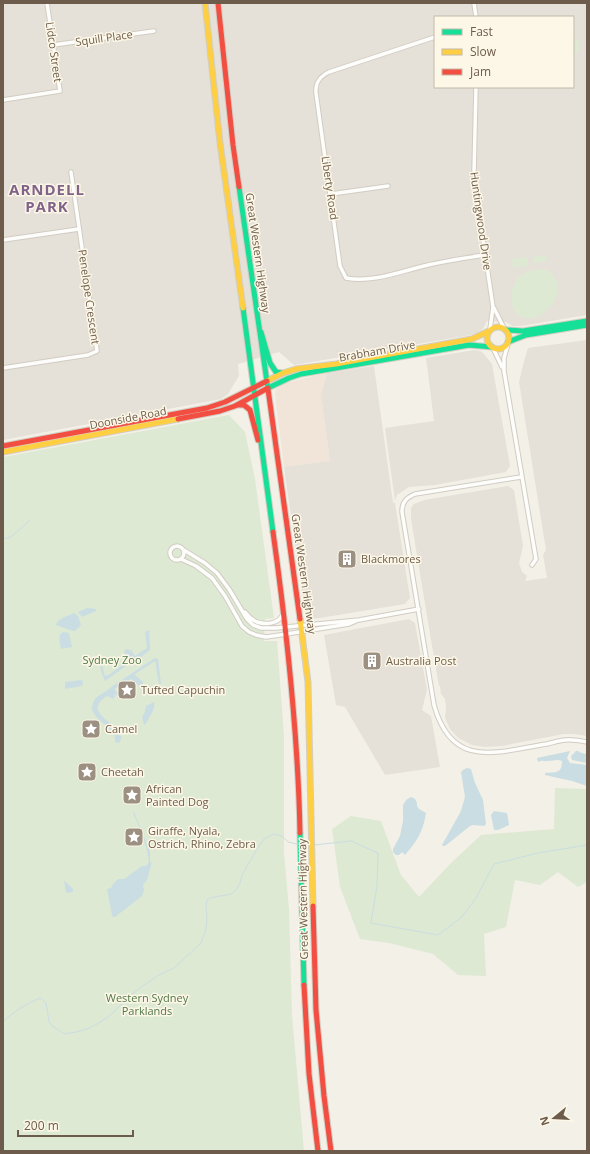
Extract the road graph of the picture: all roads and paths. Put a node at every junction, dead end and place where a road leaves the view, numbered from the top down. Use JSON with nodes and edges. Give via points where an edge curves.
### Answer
{"nodes":[{"id":1,"x":47,"y":3,"type":"edge"},
{"id":2,"x":205,"y":3,"type":"edge"},
{"id":3,"x":218,"y":3,"type":"edge"},
{"id":4,"x":474,"y":3,"type":"edge"},
{"id":5,"x":476,"y":16,"type":"edge"},
{"id":6,"x":154,"y":31,"type":"dead end"},
{"id":7,"x":434,"y":36,"type":"edge"},
{"id":8,"x":53,"y":45,"type":"junction"},
{"id":9,"x":476,"y":88,"type":"edge"},
{"id":10,"x":3,"y":100,"type":"edge"},
{"id":11,"x":71,"y":172,"type":"dead end"},
{"id":12,"x":388,"y":186,"type":"dead end"},
{"id":13,"x":331,"y":194,"type":"junction"},
{"id":14,"x":79,"y":229,"type":"junction"},
{"id":15,"x":3,"y":240,"type":"edge"},
{"id":16,"x":485,"y":255,"type":"junction"},
{"id":17,"x":493,"y":307,"type":"junction"},
{"id":18,"x":587,"y":321,"type":"edge"},
{"id":19,"x":587,"y":325,"type":"edge"},
{"id":20,"x":259,"y":327,"type":"junction"},
{"id":21,"x":505,"y":329,"type":"junction"},
{"id":22,"x":489,"y":330,"type":"junction"},
{"id":23,"x":508,"y":343,"type":"junction"},
{"id":24,"x":492,"y":348,"type":"junction"},
{"id":25,"x":3,"y":368,"type":"edge"},
{"id":26,"x":504,"y":371,"type":"junction"},
{"id":27,"x":284,"y":373,"type":"junction"},
{"id":28,"x":267,"y":381,"type":"junction"},
{"id":29,"x":253,"y":388,"type":"junction"},
{"id":30,"x":268,"y":388,"type":"junction"},
{"id":31,"x":254,"y":395,"type":"junction"},
{"id":32,"x":235,"y":406,"type":"junction"},
{"id":33,"x":3,"y":446,"type":"edge"},
{"id":34,"x":3,"y":452,"type":"edge"},
{"id":35,"x":264,"y":464,"type":"junction"},
{"id":36,"x":522,"y":477,"type":"junction"},
{"id":37,"x":184,"y":550,"type":"junction"},
{"id":38,"x":180,"y":559,"type":"junction"},
{"id":39,"x":532,"y":565,"type":"dead end"},
{"id":40,"x":236,"y":600,"type":"junction"},
{"id":41,"x":284,"y":610,"type":"junction"},
{"id":42,"x":419,"y":610,"type":"junction"},
{"id":43,"x":359,"y":620,"type":"junction"},
{"id":44,"x":301,"y":626,"type":"junction"},
{"id":45,"x":286,"y":627,"type":"junction"},
{"id":46,"x":302,"y":632,"type":"junction"},
{"id":47,"x":287,"y":634,"type":"junction"},
{"id":48,"x":587,"y":742,"type":"edge"},
{"id":49,"x":318,"y":1151,"type":"edge"},
{"id":50,"x":331,"y":1151,"type":"edge"}],
"edges":[{"from":1,"to":8,"type":"street","name":"Lidco Street"},
{"from":2,"to":29,"type":"main road","name":"Great Western Highway","via":[[221,151]]},
{"from":3,"to":20,"type":"main road","name":"Great Western Highway","via":[[233,145]]},
{"from":4,"to":5,"type":"street"},
{"from":6,"to":8,"type":"street","name":"Squill Place"},
{"from":7,"to":13,"type":"street","name":"Liberty Road","via":[[328,72],[319,78],[316,93]]},
{"from":8,"to":10,"type":"street","name":"Lidco Street","via":[[60,92]]},
{"from":9,"to":16,"type":"street","name":"Huntingwood Drive","via":[[474,172]]},
{"from":11,"to":14,"type":"street","name":"Penelope Crescent"},
{"from":12,"to":13,"type":"street"},
{"from":13,"to":16,"type":"street","name":"Liberty Road","via":[[340,266],[346,278],[356,280],[384,276]]},
{"from":14,"to":15,"type":"street"},
{"from":14,"to":25,"type":"street","name":"Penelope Crescent","via":[[97,351],[88,355]]},
{"from":16,"to":17,"type":"street","name":"Huntingwood Drive"},
{"from":17,"to":21,"type":"street","name":"Huntingwood Drive"},
{"from":17,"to":22,"type":"street","name":"Huntingwood Drive"},
{"from":18,"to":21,"type":"main road","via":[[523,331]]},
{"from":19,"to":23,"type":"main road","via":[[526,335]]},
{"from":20,"to":27,"type":"main road","via":[[270,364],[276,372]]},
{"from":20,"to":28,"type":"main road","name":"Great Western Highway"},
{"from":21,"to":22,"type":"main road","via":[[497,326]]},
{"from":21,"to":23,"type":"main road","via":[[509,336]]},
{"from":22,"to":24,"type":"main road","via":[[487,340]]},
{"from":22,"to":27,"type":"main road","name":"Brabham Drive","via":[[472,339]]},
{"from":23,"to":24,"type":"main road","via":[[501,349]]},
{"from":23,"to":26,"type":"street"},
{"from":24,"to":26,"type":"street"},
{"from":24,"to":30,"type":"main road","name":"Brabham Drive","via":[[469,345],[301,374]]},
{"from":26,"to":36,"type":"street"},
{"from":27,"to":28,"type":"main road","name":"Brabham Drive"},
{"from":28,"to":29,"type":"main road","name":"Doonside Road"},
{"from":28,"to":30,"type":"main road","name":"Great Western Highway"},
{"from":29,"to":31,"type":"main road","name":"Great Western Highway"},
{"from":29,"to":33,"type":"main road","name":"Doonside Road","via":[[207,408]]},
{"from":30,"to":31,"type":"main road","name":"Brabham Drive"},
{"from":30,"to":44,"type":"main road","name":"Great Western Highway"},
{"from":31,"to":32,"type":"main road","name":"Doonside Road"},
{"from":31,"to":35,"type":"main road","name":"Great Western Highway"},
{"from":32,"to":34,"type":"main road","name":"Doonside Road"},
{"from":32,"to":35,"type":"main road","via":[[244,405],[250,410]]},
{"from":35,"to":41,"type":"main road","name":"Great Western Highway"},
{"from":36,"to":39,"type":"street","via":[[536,560]]},
{"from":36,"to":42,"type":"street","via":[[418,494],[405,500],[402,512]]},
{"from":37,"to":38,"type":"street"},
{"from":37,"to":38,"type":"street","via":[[177,545],[170,549],[172,558]]},
{"from":37,"to":40,"type":"street","via":[[211,568]]},
{"from":38,"to":47,"type":"street","via":[[196,566],[212,578],[242,626],[249,632],[262,637]]},
{"from":40,"to":41,"type":"street","via":[[256,622],[270,623],[278,620]]},
{"from":40,"to":45,"type":"street","via":[[253,625],[266,628]]},
{"from":41,"to":45,"type":"main road","name":"Great Western Highway"},
{"from":42,"to":43,"type":"street"},
{"from":42,"to":48,"type":"street","via":[[437,715],[446,733],[455,742],[470,750],[487,753],[571,739]]},
{"from":43,"to":44,"type":"street"},
{"from":43,"to":46,"type":"street"},
{"from":44,"to":45,"type":"street"},
{"from":44,"to":46,"type":"main road","name":"Great Western Highway"},
{"from":45,"to":47,"type":"main road","name":"Great Western Highway"},
{"from":46,"to":47,"type":"street"},
{"from":46,"to":50,"type":"main road","name":"Great Western Highway","via":[[308,682],[316,1010]]},
{"from":47,"to":49,"type":"main road","name":"Great Western Highway","via":[[299,781],[305,1014]]}]}
